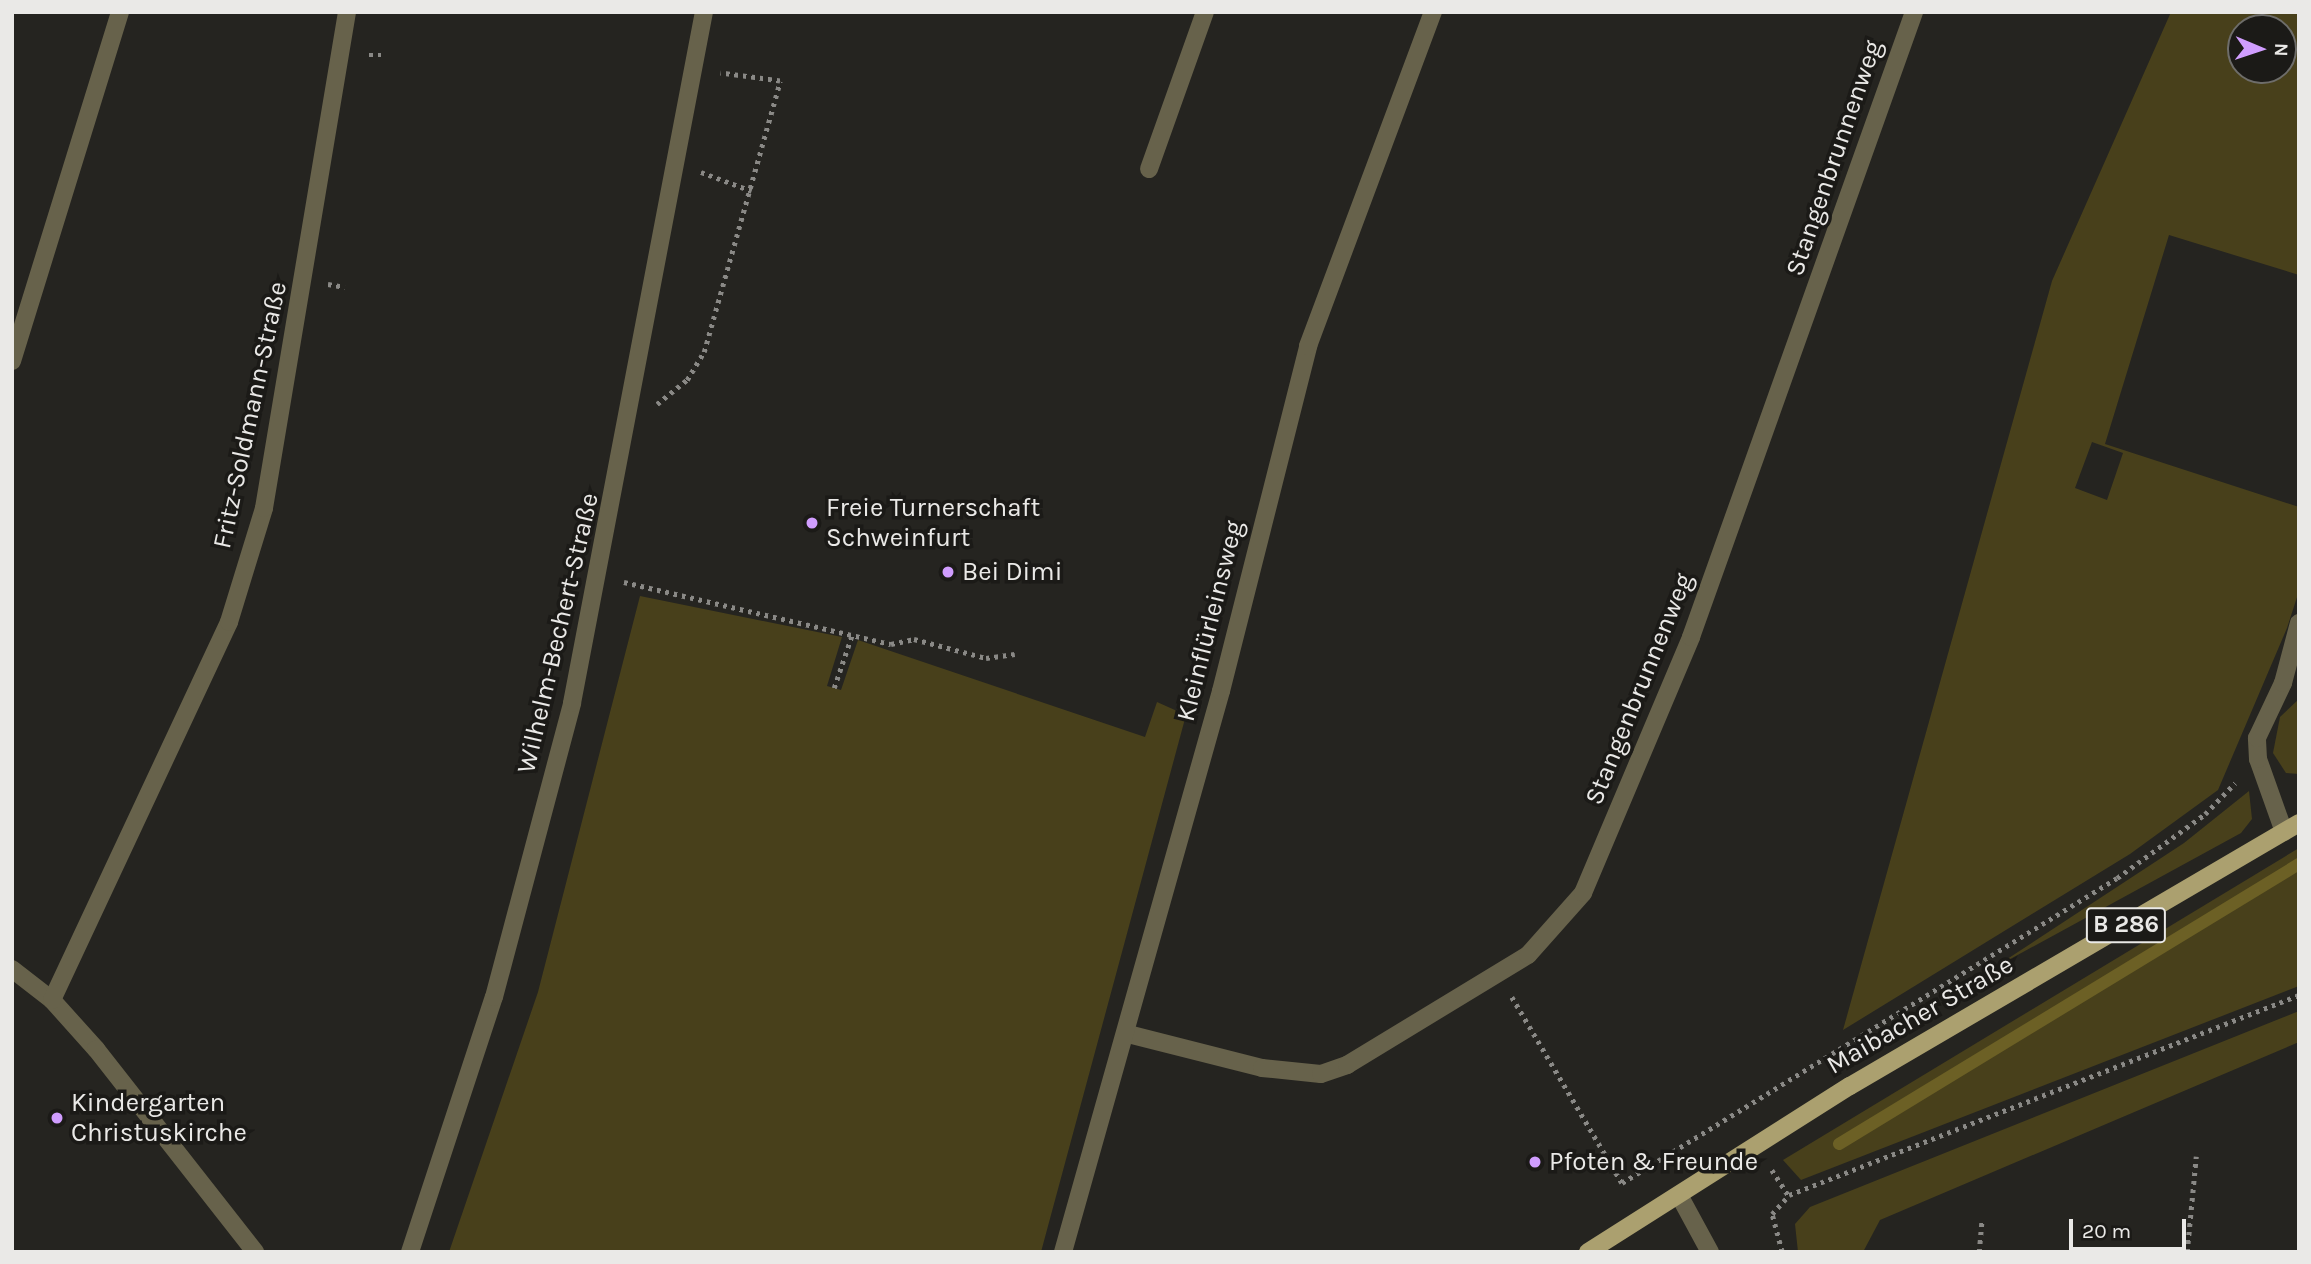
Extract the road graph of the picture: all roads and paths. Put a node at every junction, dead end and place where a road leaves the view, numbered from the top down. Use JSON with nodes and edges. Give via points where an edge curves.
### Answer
{"nodes":[{"id":1,"x":120,"y":12,"type":"edge"},
{"id":2,"x":346,"y":12,"type":"edge"},
{"id":3,"x":704,"y":12,"type":"edge"},
{"id":4,"x":1205,"y":12,"type":"edge"},
{"id":5,"x":1433,"y":12,"type":"edge"},
{"id":6,"x":1914,"y":12,"type":"edge"},
{"id":7,"x":694,"y":69,"type":"junction"},
{"id":8,"x":678,"y":163,"type":"junction"},
{"id":9,"x":1149,"y":169,"type":"dead end"},
{"id":10,"x":752,"y":191,"type":"junction"},
{"id":11,"x":12,"y":361,"type":"edge"},
{"id":12,"x":632,"y":417,"type":"junction"},
{"id":13,"x":645,"y":582,"type":"dead end"},
{"id":14,"x":2299,"y":623,"type":"edge"},
{"id":15,"x":853,"y":632,"type":"junction"},
{"id":16,"x":1015,"y":654,"type":"dead end"},
{"id":17,"x":834,"y":688,"type":"dead end"},
{"id":18,"x":2258,"y":759,"type":"junction"},
{"id":19,"x":2292,"y":827,"type":"edge"},
{"id":20,"x":1499,"y":975,"type":"junction"},
{"id":21,"x":14,"y":976,"type":"edge"},
{"id":22,"x":2299,"y":995,"type":"edge"},
{"id":23,"x":52,"y":1000,"type":"junction"},
{"id":24,"x":1128,"y":1034,"type":"junction"},
{"id":25,"x":1734,"y":1112,"type":"junction"},
{"id":26,"x":1740,"y":1120,"type":"dead end"},
{"id":27,"x":2196,"y":1156,"type":"dead end"},
{"id":28,"x":1772,"y":1169,"type":"dead end"},
{"id":29,"x":1679,"y":1195,"type":"junction"},
{"id":30,"x":1788,"y":1195,"type":"junction"},
{"id":31,"x":1982,"y":1219,"type":"dead end"},
{"id":32,"x":255,"y":1252,"type":"edge"},
{"id":33,"x":410,"y":1252,"type":"edge"},
{"id":34,"x":1063,"y":1252,"type":"edge"},
{"id":35,"x":1588,"y":1252,"type":"edge"},
{"id":36,"x":1710,"y":1252,"type":"edge"},
{"id":37,"x":1782,"y":1252,"type":"edge"},
{"id":38,"x":1979,"y":1252,"type":"edge"},
{"id":39,"x":2187,"y":1252,"type":"edge"}],
"edges":[{"from":1,"to":11,"type":"street"},
{"from":2,"to":23,"type":"street","name":"Fritz-Soldmann-Straße","via":[[264,508],[229,622]]},
{"from":3,"to":7,"type":"street","name":"Wilhelm-Bechert-Straße"},
{"from":4,"to":9,"type":"street"},
{"from":5,"to":24,"type":"street","name":"Kleinflürleinsweg","via":[[1308,346]]},
{"from":6,"to":20,"type":"street","name":"Stangenbrunnenweg","via":[[1691,637],[1583,893],[1528,956]]},
{"from":7,"to":8,"type":"street","name":"Wilhelm-Bechert-Straße"},
{"from":7,"to":10,"type":"path","via":[[780,82]]},
{"from":8,"to":10,"type":"path"},
{"from":8,"to":12,"type":"street","name":"Wilhelm-Bechert-Straße"},
{"from":10,"to":12,"type":"path","via":[[704,352],[664,401]]},
{"from":12,"to":33,"type":"street","name":"Wilhelm-Bechert-Straße","via":[[572,703],[508,949]]},
{"from":13,"to":15,"type":"path"},
{"from":14,"to":18,"type":"street","name":"Maibacher Straße","via":[[2283,683],[2258,738]]},
{"from":15,"to":16,"type":"path","via":[[891,644],[914,639],[986,658]]},
{"from":15,"to":17,"type":"path"},
{"from":18,"to":19,"type":"street","name":"Maibacher Straße"},
{"from":18,"to":25,"type":"path","via":[[2205,814],[2117,877]]},
{"from":19,"to":29,"type":"main road","name":"Maibacher Straße","number":"B 286","via":[[1850,1086]]},
{"from":20,"to":24,"type":"street","name":"Stangenbrunnenweg","via":[[1347,1065],[1321,1074],[1262,1068]]},
{"from":20,"to":25,"type":"path","via":[[1622,1183]]},
{"from":21,"to":23,"type":"street"},
{"from":22,"to":30,"type":"path"},
{"from":23,"to":32,"type":"street","via":[[143,1103]]},
{"from":24,"to":34,"type":"street","name":"Kleinflürleinsweg"},
{"from":25,"to":26,"type":"path"},
{"from":27,"to":39,"type":"path"},
{"from":28,"to":30,"type":"path"},
{"from":29,"to":35,"type":"main road","name":"Maibacher Straße","number":"B 286"},
{"from":29,"to":36,"type":"street"},
{"from":30,"to":37,"type":"path","via":[[1772,1214]]},
{"from":31,"to":38,"type":"path"}]}
